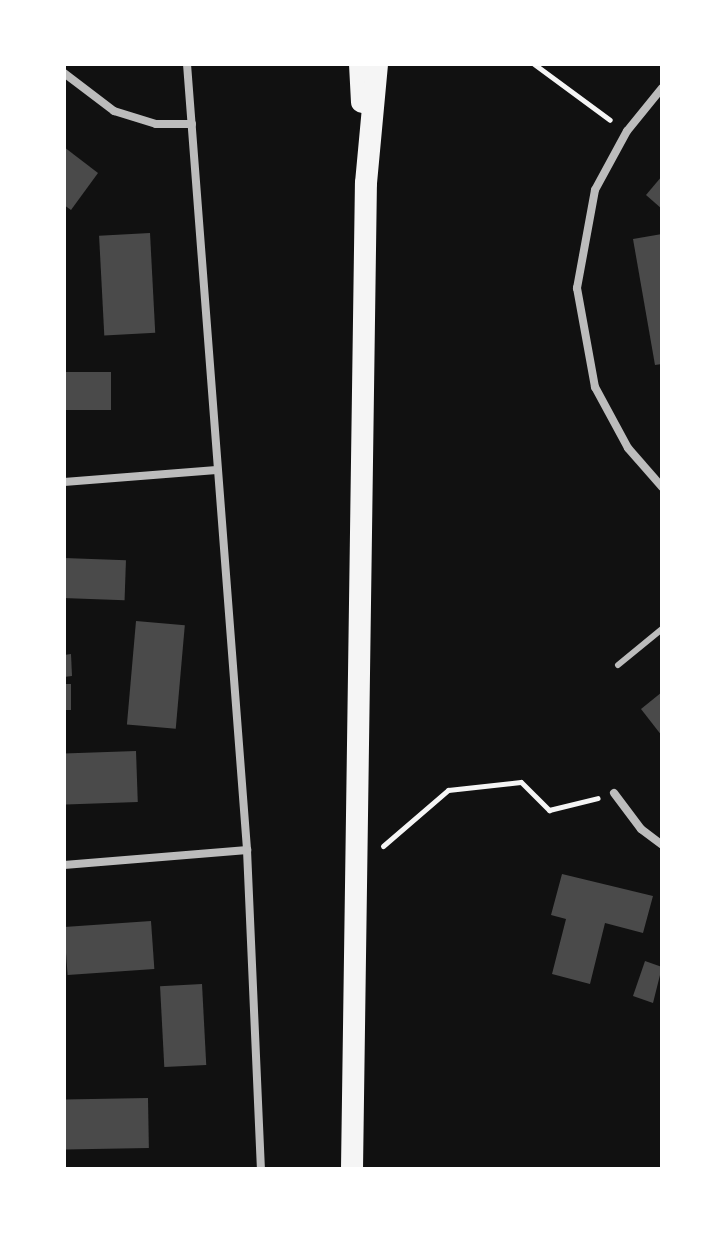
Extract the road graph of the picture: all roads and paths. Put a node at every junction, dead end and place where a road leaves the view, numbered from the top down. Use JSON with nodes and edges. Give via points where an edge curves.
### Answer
{"nodes":[{"id":1,"x":187,"y":64,"type":"edge"},
{"id":2,"x":360,"y":64,"type":"edge"},
{"id":3,"x":377,"y":64,"type":"edge"},
{"id":4,"x":534,"y":64,"type":"edge"},
{"id":5,"x":64,"y":73,"type":"edge"},
{"id":6,"x":662,"y":88,"type":"edge"},
{"id":7,"x":192,"y":124,"type":"junction"},
{"id":8,"x":627,"y":131,"type":"junction"},
{"id":9,"x":366,"y":183,"type":"junction"},
{"id":10,"x":217,"y":470,"type":"junction"},
{"id":11,"x":64,"y":482,"type":"edge"},
{"id":12,"x":662,"y":487,"type":"edge"},
{"id":13,"x":662,"y":629,"type":"edge"},
{"id":14,"x":618,"y":665,"type":"dead end"},
{"id":15,"x":614,"y":793,"type":"joint"},
{"id":16,"x":662,"y":845,"type":"edge"},
{"id":17,"x":247,"y":850,"type":"junction"},
{"id":18,"x":64,"y":865,"type":"edge"},
{"id":19,"x":355,"y":871,"type":"junction"},
{"id":20,"x":261,"y":1169,"type":"edge"},
{"id":21,"x":352,"y":1169,"type":"edge"}],
"edges":[{"from":1,"to":7,"type":"street"},
{"from":2,"to":9,"type":"highway"},
{"from":3,"to":9,"type":"highway"},
{"from":4,"to":8,"type":"path"},
{"from":5,"to":7,"type":"street","via":[[114,111],[156,124]]},
{"from":6,"to":8,"type":"street"},
{"from":7,"to":10,"type":"street"},
{"from":8,"to":12,"type":"street","via":[[585,222],[579,321],[595,387],[610,419]]},
{"from":9,"to":19,"type":"highway"},
{"from":10,"to":11,"type":"street"},
{"from":10,"to":17,"type":"street"},
{"from":13,"to":14,"type":"lane"},
{"from":15,"to":16,"type":"street","via":[[641,829]]},
{"from":15,"to":19,"type":"path","via":[[549,810],[521,782],[448,790]]},
{"from":17,"to":18,"type":"street"},
{"from":17,"to":20,"type":"street"},
{"from":19,"to":21,"type":"highway"}]}
